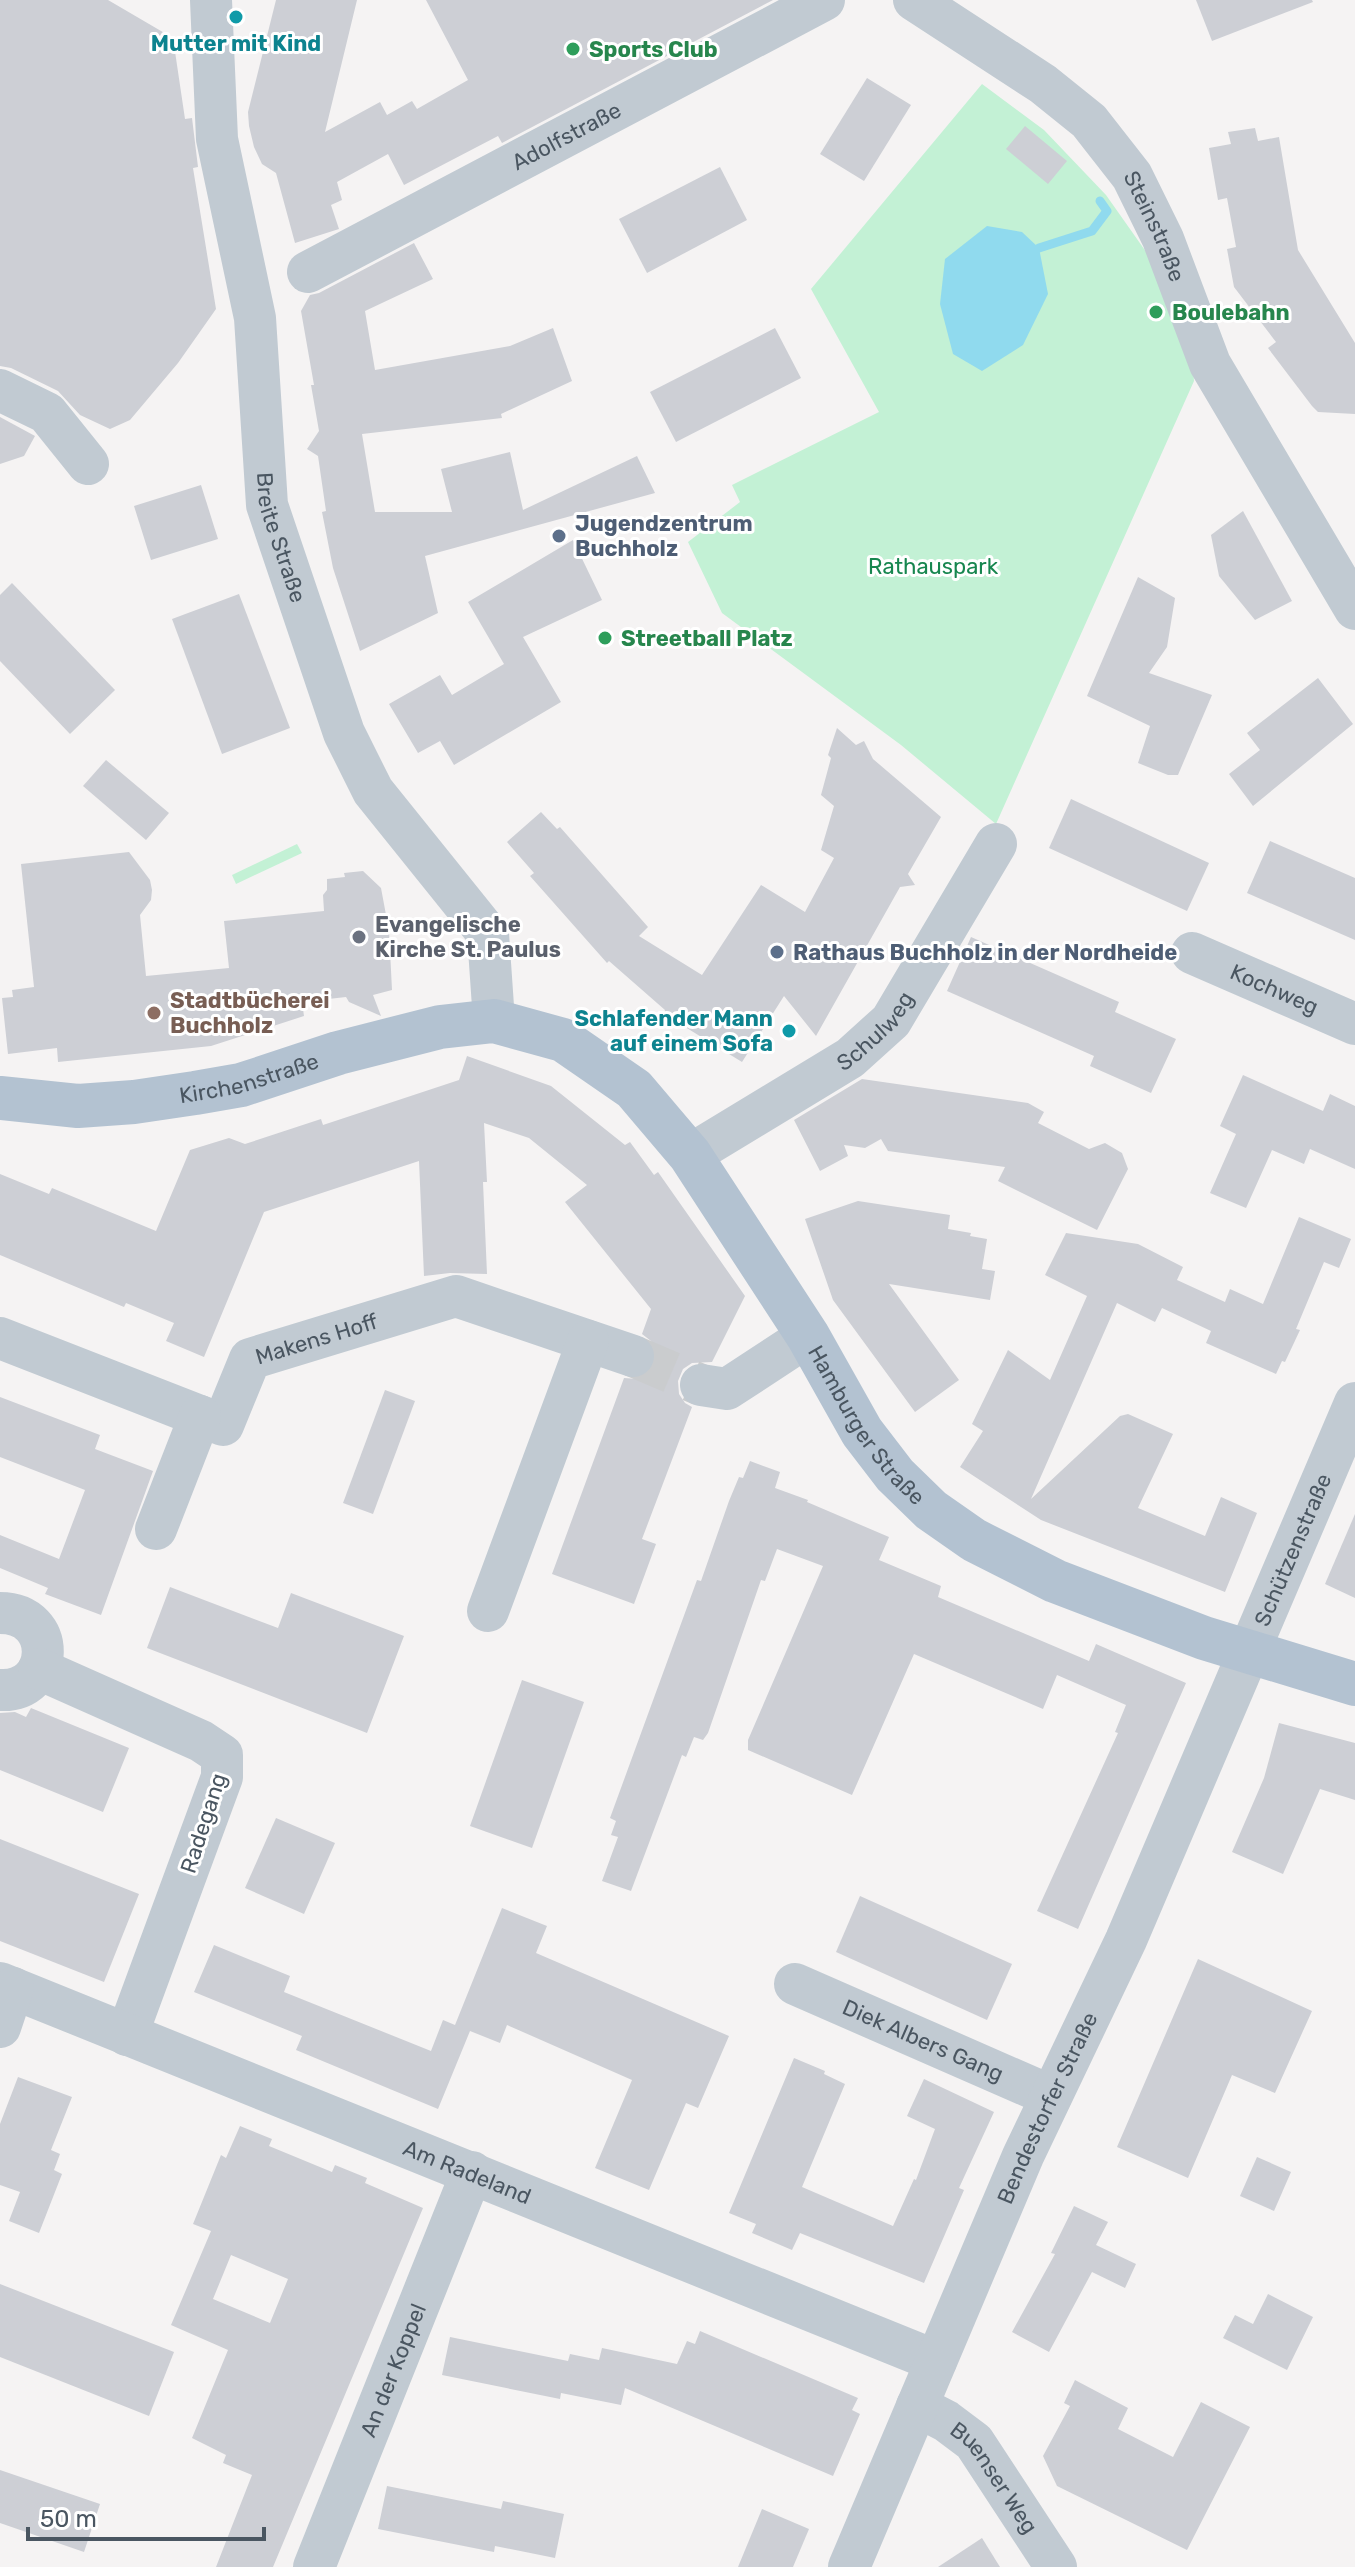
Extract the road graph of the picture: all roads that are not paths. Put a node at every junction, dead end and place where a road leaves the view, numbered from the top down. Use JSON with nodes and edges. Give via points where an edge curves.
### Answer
{"nodes":[{"id":1,"x":824,"y":0,"type":"edge"},
{"id":2,"x":914,"y":0,"type":"edge"},
{"id":3,"x":206,"y":3,"type":"edge"},
{"id":4,"x":308,"y":272,"type":"dead end"},
{"id":5,"x":0,"y":390,"type":"edge"},
{"id":6,"x":88,"y":464,"type":"dead end"},
{"id":7,"x":1355,"y":609,"type":"edge"},
{"id":8,"x":996,"y":844,"type":"dead end"},
{"id":9,"x":1192,"y":953,"type":"dead end"},
{"id":10,"x":494,"y":1021,"type":"junction"},
{"id":11,"x":1355,"y":1024,"type":"edge"},
{"id":12,"x":0,"y":1098,"type":"edge"},
{"id":13,"x":690,"y":1155,"type":"junction"},
{"id":14,"x":808,"y":1336,"type":"junction"},
{"id":15,"x":0,"y":1338,"type":"edge"},
{"id":16,"x":588,"y":1341,"type":"junction"},
{"id":17,"x":633,"y":1356,"type":"tunnel mouth"},
{"id":18,"x":701,"y":1385,"type":"tunnel mouth"},
{"id":19,"x":1355,"y":1403,"type":"edge"},
{"id":20,"x":200,"y":1416,"type":"junction"},
{"id":21,"x":156,"y":1529,"type":"dead end"},
{"id":22,"x":488,"y":1611,"type":"dead end"},
{"id":23,"x":0,"y":1613,"type":"edge"},
{"id":24,"x":1250,"y":1652,"type":"junction"},
{"id":25,"x":39,"y":1669,"type":"junction"},
{"id":26,"x":1355,"y":1684,"type":"edge"},
{"id":27,"x":0,"y":1690,"type":"edge"},
{"id":28,"x":795,"y":1984,"type":"dead end"},
{"id":29,"x":6,"y":1986,"type":"edge"},
{"id":30,"x":0,"y":2027,"type":"edge"},
{"id":31,"x":127,"y":2035,"type":"junction"},
{"id":32,"x":1051,"y":2096,"type":"junction"},
{"id":33,"x":472,"y":2172,"type":"junction"},
{"id":34,"x":936,"y":2361,"type":"junction"},
{"id":35,"x":917,"y":2406,"type":"junction"},
{"id":36,"x":314,"y":2567,"type":"edge"},
{"id":37,"x":849,"y":2567,"type":"edge"},
{"id":38,"x":1056,"y":2567,"type":"edge"}],
"edges":[{"from":1,"to":4,"type":"street","name":"Adolfstraße"},
{"from":2,"to":7,"type":"street","name":"Steinstraße","via":[[1077,111],[1132,176],[1163,239],[1210,364]]},
{"from":3,"to":10,"type":"street","name":"Breite Straße","via":[[204,142],[255,318],[267,505],[344,733],[373,791],[488,934]]},
{"from":5,"to":6,"type":"street","via":[[47,413]]},
{"from":8,"to":13,"type":"street","name":"Schulweg","via":[[891,1021],[850,1058]]},
{"from":9,"to":11,"type":"street","name":"Kochweg"},
{"from":10,"to":12,"type":"main road","name":"Kirchenstraße","via":[[440,1027],[241,1085],[195,1093],[78,1106]]},
{"from":10,"to":13,"type":"main road","name":"Hamburger Straße","via":[[563,1040],[634,1089]]},
{"from":13,"to":14,"type":"main road","name":"Hamburger Straße"},
{"from":14,"to":18,"type":"street","via":[[727,1389]]},
{"from":14,"to":24,"type":"main road","name":"Hamburger Straße","via":[[862,1432],[895,1475],[952,1526],[1055,1581]]},
{"from":15,"to":20,"type":"street"},
{"from":16,"to":17,"type":"street","name":"Makens Hoff"},
{"from":16,"to":20,"type":"street","name":"Makens Hoff","via":[[456,1296],[250,1359],[223,1425]]},
{"from":16,"to":22,"type":"street"},
{"from":19,"to":24,"type":"street","name":"Schützenstraße"},
{"from":20,"to":21,"type":"street"},
{"from":23,"to":25,"type":"street","via":[[20,1616],[36,1629],[43,1648]]},
{"from":24,"to":26,"type":"main road","name":"Hamburger Straße"},
{"from":24,"to":32,"type":"street","name":"Bendestorfer Straße","via":[[1126,1940]]},
{"from":25,"to":27,"type":"street","via":[[25,1684]]},
{"from":25,"to":31,"type":"street","name":"Radegang","via":[[222,1755],[222,1777]]},
{"from":28,"to":32,"type":"street","name":"Diek Albers Gang"},
{"from":29,"to":30,"type":"street"},
{"from":29,"to":31,"type":"street","name":"Am Radeland"},
{"from":31,"to":33,"type":"street","name":"Am Radeland"},
{"from":32,"to":34,"type":"street","name":"Bendestorfer Straße"},
{"from":33,"to":34,"type":"street","name":"Am Radeland"},
{"from":33,"to":36,"type":"street","name":"An der Koppel"},
{"from":34,"to":35,"type":"street","name":"Bendestorfer Straße"},
{"from":35,"to":37,"type":"street","name":"Bendestorfer Straße"},
{"from":35,"to":38,"type":"street","name":"Buenser Weg","via":[[974,2442]]}]}
